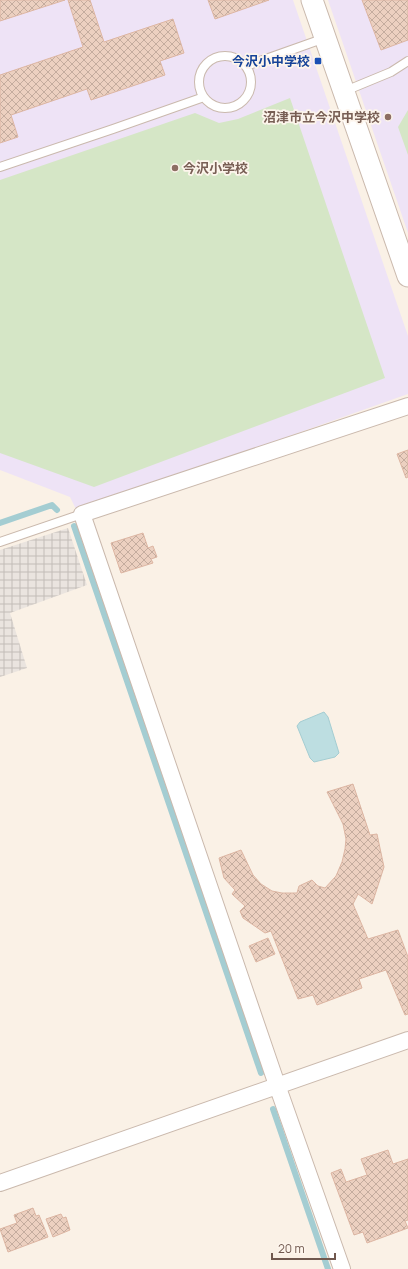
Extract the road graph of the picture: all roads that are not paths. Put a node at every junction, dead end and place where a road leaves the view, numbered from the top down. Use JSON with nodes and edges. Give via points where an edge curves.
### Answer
{"nodes":[{"id":1,"x":312,"y":0,"type":"edge"},
{"id":2,"x":326,"y":38,"type":"junction"},
{"id":3,"x":408,"y":61,"type":"edge"},
{"id":4,"x":246,"y":66,"type":"junction"},
{"id":5,"x":344,"y":91,"type":"junction"},
{"id":6,"x":204,"y":96,"type":"junction"},
{"id":7,"x":0,"y":167,"type":"edge"},
{"id":8,"x":408,"y":276,"type":"edge"},
{"id":9,"x":408,"y":406,"type":"edge"},
{"id":10,"x":82,"y":514,"type":"junction"},
{"id":11,"x":0,"y":542,"type":"edge"},
{"id":12,"x":408,"y":1040,"type":"edge"},
{"id":13,"x":277,"y":1085,"type":"junction"},
{"id":14,"x":0,"y":1183,"type":"edge"},
{"id":15,"x":342,"y":1269,"type":"edge"}],
"edges":[{"from":1,"to":2,"type":"street"},
{"from":2,"to":4,"type":"lane"},
{"from":2,"to":5,"type":"street"},
{"from":3,"to":5,"type":"lane","via":[[391,72]]},
{"from":4,"to":6,"type":"lane","via":[[239,60],[226,56],[207,64],[199,80]]},
{"from":4,"to":6,"type":"lane","via":[[251,82],[248,93],[240,103],[225,108],[217,106]]},
{"from":5,"to":8,"type":"street"},
{"from":6,"to":7,"type":"lane","via":[[113,130]]},
{"from":9,"to":10,"type":"street"},
{"from":10,"to":11,"type":"lane"},
{"from":10,"to":13,"type":"street"},
{"from":12,"to":13,"type":"street"},
{"from":13,"to":14,"type":"street"},
{"from":13,"to":15,"type":"street"}]}
